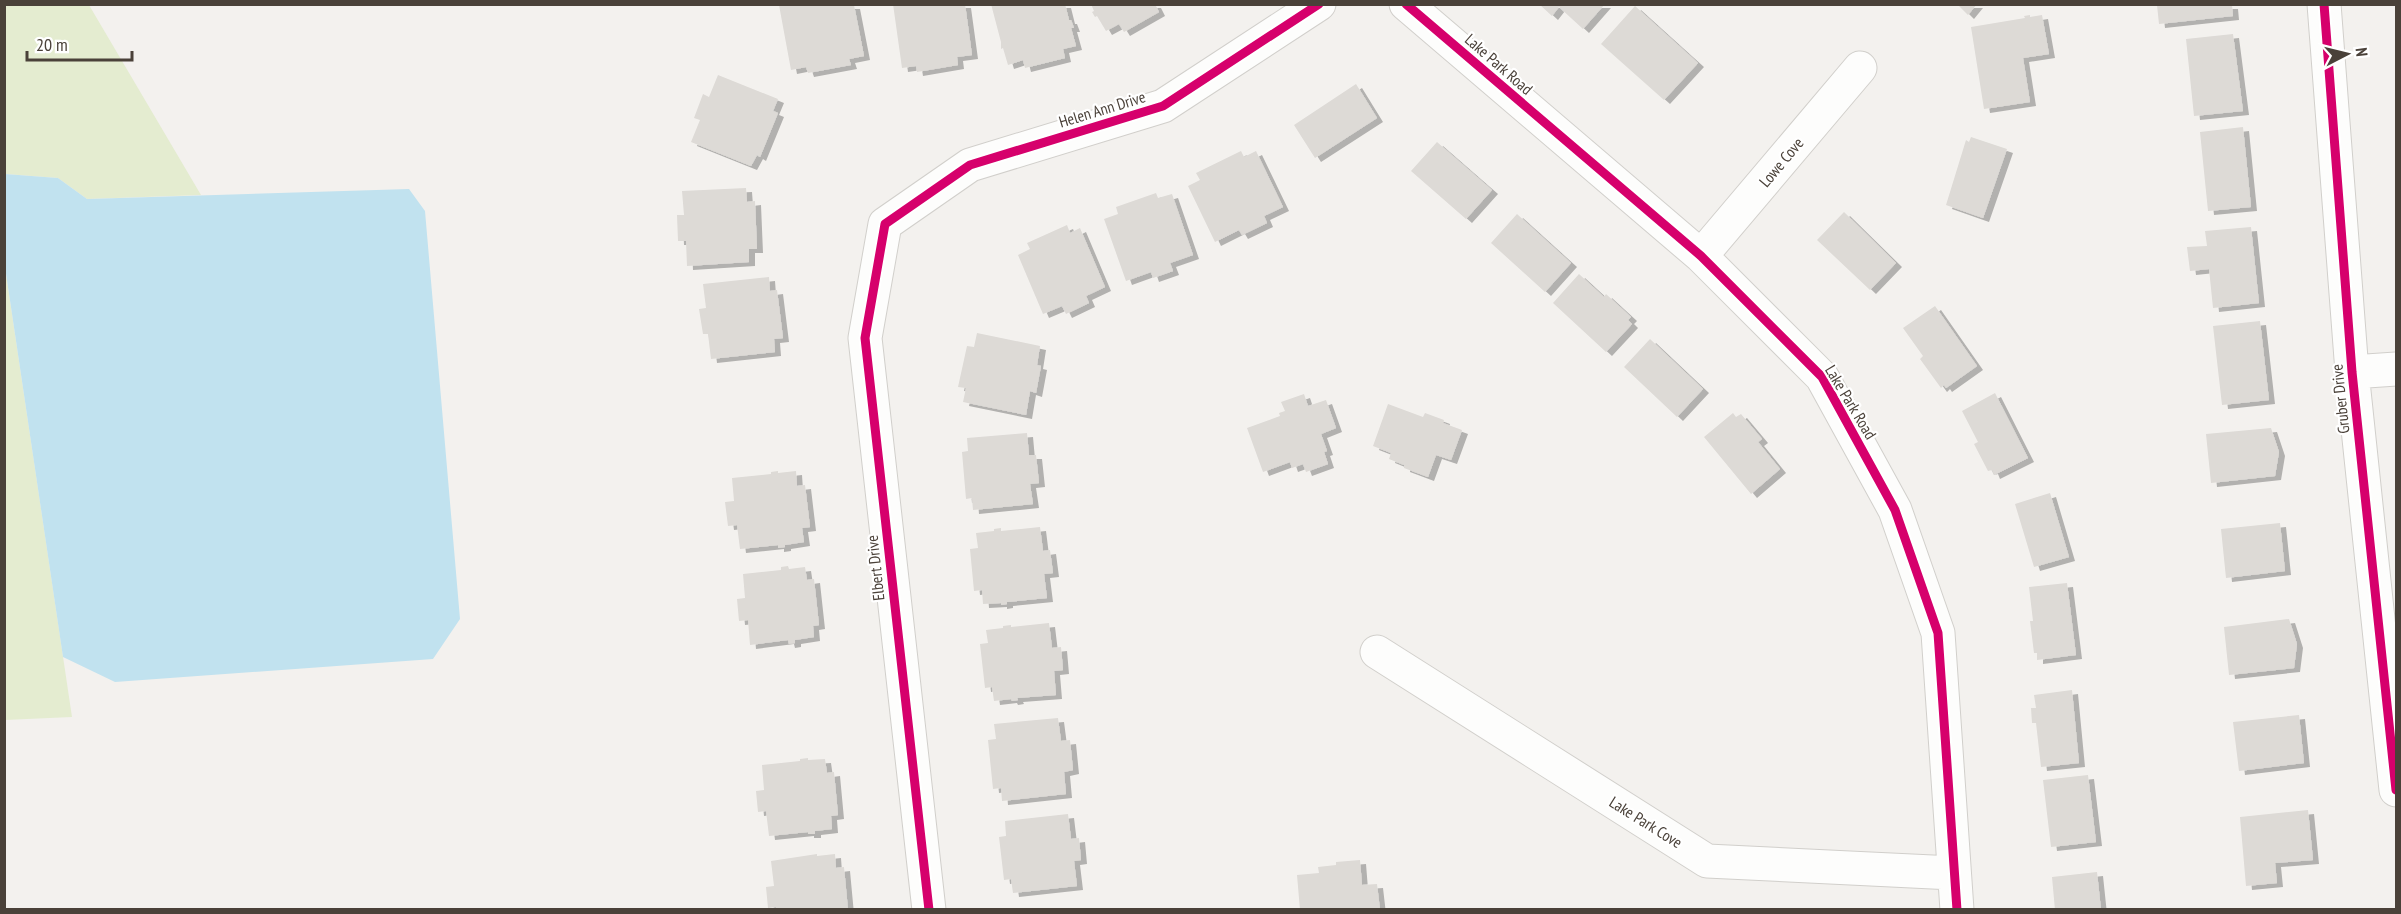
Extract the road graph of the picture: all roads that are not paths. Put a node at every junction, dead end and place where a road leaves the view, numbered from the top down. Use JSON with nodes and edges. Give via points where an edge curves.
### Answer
{"nodes":[{"id":1,"x":1319,"y":4,"type":"edge"},
{"id":2,"x":1406,"y":4,"type":"edge"},
{"id":3,"x":2324,"y":4,"type":"edge"},
{"id":4,"x":1860,"y":68,"type":"dead end"},
{"id":5,"x":885,"y":224,"type":"joint"},
{"id":6,"x":1701,"y":256,"type":"junction"},
{"id":7,"x":2397,"y":369,"type":"edge"},
{"id":8,"x":2352,"y":372,"type":"junction"},
{"id":9,"x":1377,"y":652,"type":"dead end"},
{"id":10,"x":2397,"y":790,"type":"edge"},
{"id":11,"x":1953,"y":873,"type":"junction"},
{"id":12,"x":929,"y":909,"type":"edge"},
{"id":13,"x":1957,"y":909,"type":"edge"}],
"edges":[{"from":1,"to":5,"type":"street","name":"Helen Ann Drive","via":[[1163,106],[970,165]]},
{"from":2,"to":6,"type":"street","name":"Lake Park Road"},
{"from":3,"to":8,"type":"street","name":"Gruber Drive"},
{"from":4,"to":6,"type":"street","name":"Lowe Cove"},
{"from":5,"to":12,"type":"street","name":"Elbert Drive","via":[[865,338]]},
{"from":6,"to":11,"type":"street","name":"Lake Park Road","via":[[1822,376],[1895,510],[1938,633]]},
{"from":7,"to":8,"type":"street"},
{"from":8,"to":10,"type":"street","name":"Gruber Drive"},
{"from":9,"to":11,"type":"street","name":"Lake Park Cove","via":[[1707,861]]},
{"from":11,"to":13,"type":"street","name":"Lake Park Road"}]}
